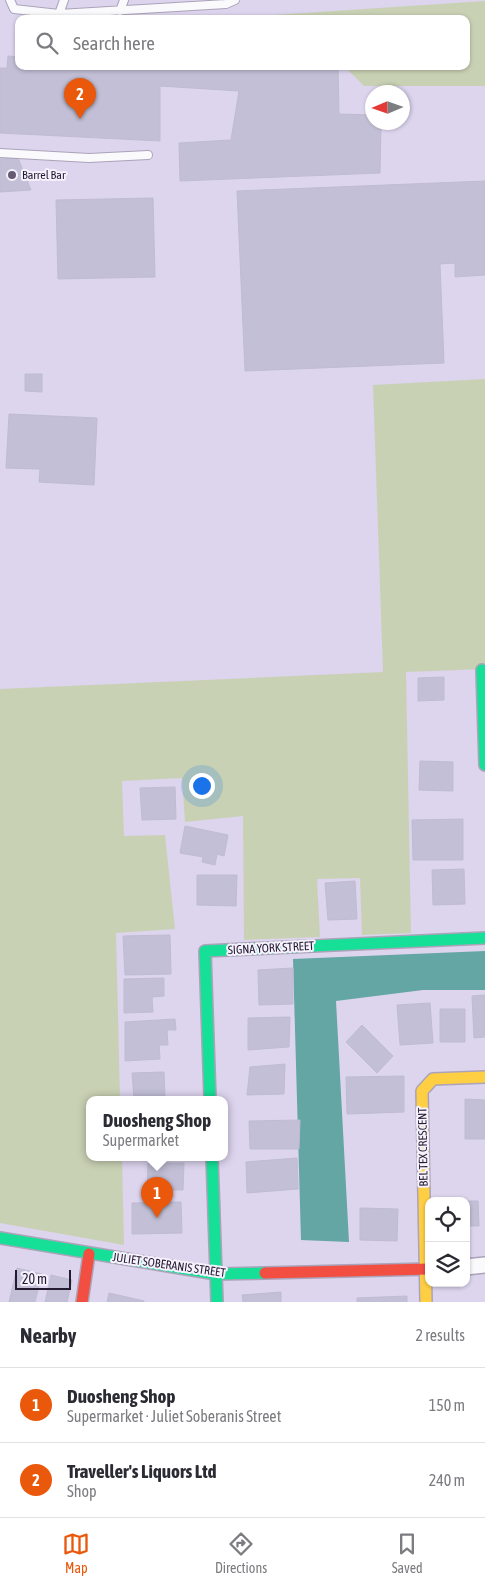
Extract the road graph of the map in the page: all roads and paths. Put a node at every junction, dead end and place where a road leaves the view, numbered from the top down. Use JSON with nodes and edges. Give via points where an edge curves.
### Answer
{"nodes":[{"id":1,"x":10,"y":0,"type":"edge"},
{"id":2,"x":64,"y":0,"type":"edge"},
{"id":3,"x":124,"y":0,"type":"edge"},
{"id":4,"x":235,"y":0,"type":"edge"},
{"id":5,"x":173,"y":4,"type":"edge"},
{"id":6,"x":120,"y":11,"type":"junction"},
{"id":7,"x":59,"y":14,"type":"junction"},
{"id":8,"x":0,"y":153,"type":"edge"},
{"id":9,"x":148,"y":155,"type":"dead end"},
{"id":10,"x":482,"y":670,"type":"dead end"},
{"id":11,"x":485,"y":760,"type":"edge"},
{"id":12,"x":485,"y":765,"type":"edge"},
{"id":13,"x":485,"y":938,"type":"edge"},
{"id":14,"x":485,"y":1077,"type":"edge"},
{"id":15,"x":210,"y":1096,"type":"edge"},
{"id":16,"x":212,"y":1161,"type":"edge"},
{"id":17,"x":0,"y":1238,"type":"edge"},
{"id":18,"x":426,"y":1242,"type":"edge"},
{"id":19,"x":88,"y":1254,"type":"junction"},
{"id":20,"x":485,"y":1265,"type":"edge"},
{"id":21,"x":470,"y":1266,"type":"edge"},
{"id":22,"x":425,"y":1269,"type":"edge"},
{"id":23,"x":216,"y":1274,"type":"junction"},
{"id":24,"x":426,"y":1287,"type":"edge"},
{"id":25,"x":82,"y":1302,"type":"edge"},
{"id":26,"x":217,"y":1302,"type":"edge"},
{"id":27,"x":426,"y":1302,"type":"edge"}],
"edges":[{"from":1,"to":7,"type":"lane","via":[[14,10]]},
{"from":2,"to":7,"type":"lane"},
{"from":3,"to":6,"type":"lane"},
{"from":4,"to":5,"type":"lane","via":[[226,4]]},
{"from":5,"to":6,"type":"lane"},
{"from":6,"to":7,"type":"lane"},
{"from":8,"to":9,"type":"lane","via":[[89,158]]},
{"from":10,"to":11,"type":"street"},
{"from":11,"to":12,"type":"street"},
{"from":13,"to":15,"type":"street","name":"SIGNA YORK STREET","via":[[205,951]]},
{"from":14,"to":18,"type":"street","name":"BEL TEX CRESCENT","via":[[434,1080],[427,1083],[422,1091]]},
{"from":16,"to":23,"type":"street"},
{"from":17,"to":19,"type":"street","name":"JULIET SOBERANIS STREET"},
{"from":19,"to":23,"type":"street","name":"JULIET SOBERANIS STREET"},
{"from":19,"to":25,"type":"street"},
{"from":20,"to":21,"type":"street"},
{"from":22,"to":23,"type":"street","name":"JULIET SOBERANIS STREET"},
{"from":23,"to":26,"type":"street"},
{"from":24,"to":27,"type":"street","name":"BEL TEX CRESCENT"}]}
